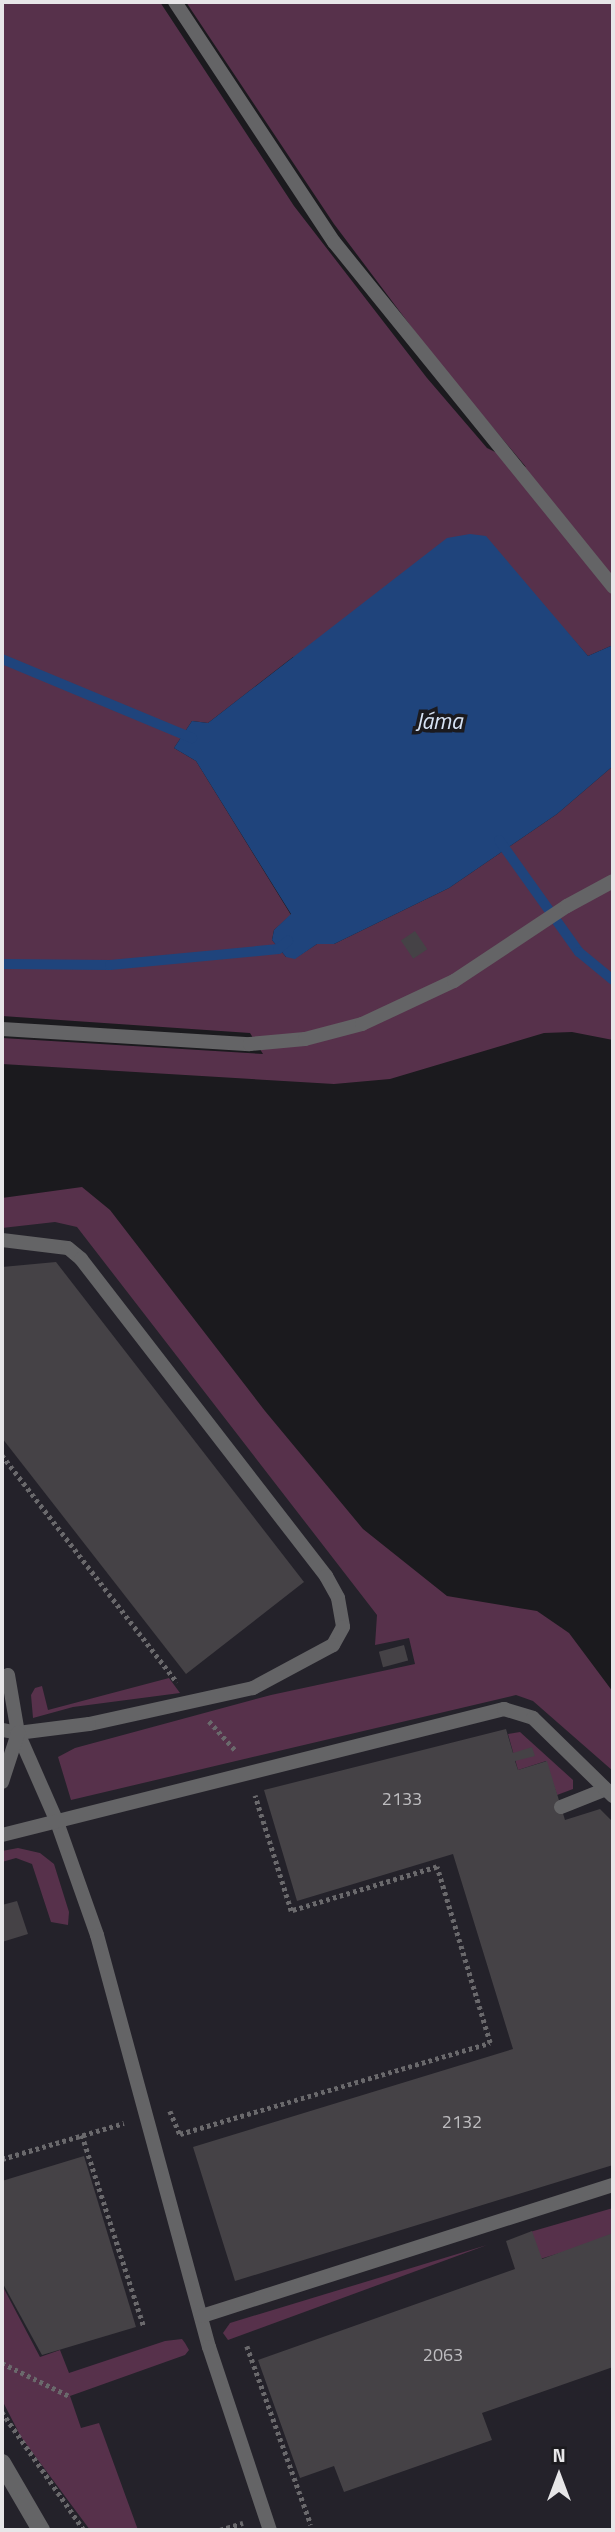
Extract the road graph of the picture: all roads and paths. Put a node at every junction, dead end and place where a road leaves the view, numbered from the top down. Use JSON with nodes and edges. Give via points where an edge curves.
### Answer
{"nodes":[{"id":1,"x":175,"y":2,"type":"edge"},
{"id":2,"x":613,"y":587,"type":"edge"},
{"id":3,"x":613,"y":881,"type":"edge"},
{"id":4,"x":2,"y":1029,"type":"edge"},
{"id":5,"x":2,"y":1240,"type":"edge"},
{"id":6,"x":2,"y":1455,"type":"edge"},
{"id":7,"x":8,"y":1675,"type":"dead end"},
{"id":8,"x":193,"y":1704,"type":"junction"},
{"id":9,"x":2,"y":1730,"type":"edge"},
{"id":10,"x":18,"y":1733,"type":"junction"},
{"id":11,"x":255,"y":1772,"type":"junction"},
{"id":12,"x":2,"y":1782,"type":"edge"},
{"id":13,"x":610,"y":1793,"type":"edge"},
{"id":14,"x":242,"y":1794,"type":"dead end"},
{"id":15,"x":561,"y":1807,"type":"dead end"},
{"id":16,"x":57,"y":1822,"type":"junction"},
{"id":17,"x":2,"y":1835,"type":"edge"},
{"id":18,"x":149,"y":2116,"type":"junction"},
{"id":19,"x":82,"y":2136,"type":"junction"},
{"id":20,"x":2,"y":2159,"type":"edge"},
{"id":21,"x":613,"y":2185,"type":"edge"},
{"id":22,"x":202,"y":2316,"type":"junction"},
{"id":23,"x":144,"y":2327,"type":"dead end"},
{"id":24,"x":247,"y":2346,"type":"dead end"},
{"id":25,"x":2,"y":2363,"type":"edge"},
{"id":26,"x":69,"y":2396,"type":"dead end"},
{"id":27,"x":2,"y":2412,"type":"edge"},
{"id":28,"x":2,"y":2463,"type":"edge"},
{"id":29,"x":311,"y":2525,"type":"dead end"},
{"id":30,"x":41,"y":2530,"type":"edge"},
{"id":31,"x":84,"y":2530,"type":"edge"},
{"id":32,"x":270,"y":2530,"type":"edge"}],
"edges":[{"from":1,"to":2,"type":"lane","via":[[334,242]]},
{"from":3,"to":4,"type":"lane","via":[[454,981],[362,1024],[305,1039],[250,1044]]},
{"from":5,"to":8,"type":"lane","via":[[68,1248],[81,1259],[273,1503],[338,1598],[343,1627],[333,1645],[253,1688]]},
{"from":6,"to":8,"type":"path"},
{"from":7,"to":10,"type":"lane"},
{"from":8,"to":10,"type":"lane"},
{"from":8,"to":11,"type":"path"},
{"from":9,"to":10,"type":"lane"},
{"from":10,"to":12,"type":"lane"},
{"from":10,"to":16,"type":"lane"},
{"from":11,"to":13,"type":"lane","via":[[504,1709],[533,1718]]},
{"from":11,"to":16,"type":"lane"},
{"from":13,"to":15,"type":"lane"},
{"from":14,"to":18,"type":"path","via":[[254,1791],[292,1911],[437,1867],[490,2043],[180,2134],[173,2110]]},
{"from":16,"to":17,"type":"lane"},
{"from":16,"to":18,"type":"lane","via":[[97,1935]]},
{"from":18,"to":19,"type":"path"},
{"from":18,"to":22,"type":"lane"},
{"from":19,"to":20,"type":"path"},
{"from":19,"to":23,"type":"path"},
{"from":21,"to":22,"type":"lane"},
{"from":22,"to":32,"type":"lane"},
{"from":24,"to":29,"type":"path"},
{"from":25,"to":26,"type":"path"},
{"from":27,"to":31,"type":"path"},
{"from":28,"to":30,"type":"street"}]}
